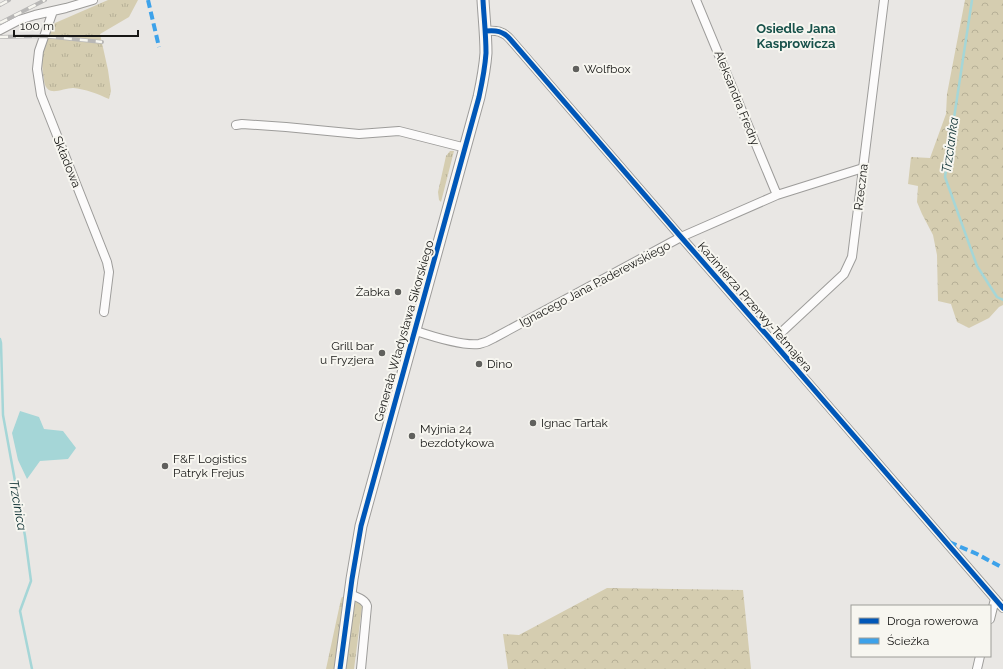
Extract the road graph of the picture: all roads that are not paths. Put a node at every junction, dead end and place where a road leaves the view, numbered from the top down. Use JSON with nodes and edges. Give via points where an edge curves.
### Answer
{"nodes":[{"id":1,"x":93,"y":0,"type":"edge"},
{"id":2,"x":482,"y":0,"type":"edge"},
{"id":3,"x":696,"y":0,"type":"edge"},
{"id":4,"x":884,"y":0,"type":"edge"},
{"id":5,"x":53,"y":11,"type":"junction"},
{"id":6,"x":0,"y":30,"type":"edge"},
{"id":7,"x":486,"y":30,"type":"junction"},
{"id":8,"x":236,"y":125,"type":"dead end"},
{"id":9,"x":466,"y":148,"type":"junction"},
{"id":10,"x":863,"y":168,"type":"junction"},
{"id":11,"x":777,"y":195,"type":"junction"},
{"id":12,"x":681,"y":237,"type":"junction"},
{"id":13,"x":104,"y":312,"type":"dead end"},
{"id":14,"x":416,"y":331,"type":"junction"},
{"id":15,"x":772,"y":341,"type":"junction"},
{"id":16,"x":350,"y":594,"type":"junction"},
{"id":17,"x":996,"y":599,"type":"junction"},
{"id":18,"x":1003,"y":608,"type":"edge"},
{"id":19,"x":991,"y":616,"type":"edge"},
{"id":20,"x":980,"y":657,"type":"edge"},
{"id":21,"x":340,"y":669,"type":"edge"},
{"id":22,"x":361,"y":669,"type":"edge"},
{"id":23,"x":976,"y":669,"type":"edge"}],
"edges":[{"from":1,"to":5,"type":"street"},
{"from":2,"to":7,"type":"main road","name":"Generała Władysława Sikorskiego"},
{"from":3,"to":11,"type":"street","name":"Aleksandra Fredry"},
{"from":4,"to":10,"type":"street","name":"Rzeczna"},
{"from":5,"to":6,"type":"street","via":[[19,20]]},
{"from":5,"to":13,"type":"street","name":"Składowa","via":[[39,51],[37,69],[41,95],[107,262],[109,272]]},
{"from":7,"to":9,"type":"main road","name":"Generała Władysława Sikorskiego","via":[[483,76]]},
{"from":7,"to":12,"type":"street","name":"Kazimierza Przerwy-Tetmajera","via":[[501,32],[510,39]]},
{"from":8,"to":9,"type":"street","via":[[359,134],[399,131]]},
{"from":9,"to":14,"type":"main road","name":"Generała Władysława Sikorskiego"},
{"from":10,"to":11,"type":"street","name":"Ignacego Jana Paderewskiego"},
{"from":10,"to":15,"type":"street","name":"Rzeczna","via":[[852,257],[844,274]]},
{"from":11,"to":12,"type":"street","name":"Ignacego Jana Paderewskiego"},
{"from":12,"to":14,"type":"street","name":"Ignacego Jana Paderewskiego","via":[[485,342],[466,343]]},
{"from":12,"to":15,"type":"street","name":"Kazimierza Przerwy-Tetmajera"},
{"from":14,"to":16,"type":"main road","name":"Generała Władysława Sikorskiego","via":[[362,526]]},
{"from":15,"to":17,"type":"street","name":"Kazimierza Przerwy-Tetmajera"},
{"from":16,"to":21,"type":"main road","name":"Generała Władysława Sikorskiego"},
{"from":16,"to":22,"type":"street","via":[[367,603]]},
{"from":17,"to":18,"type":"street","name":"Kazimierza Przerwy-Tetmajera"},
{"from":17,"to":19,"type":"street"},
{"from":20,"to":23,"type":"street"}]}
